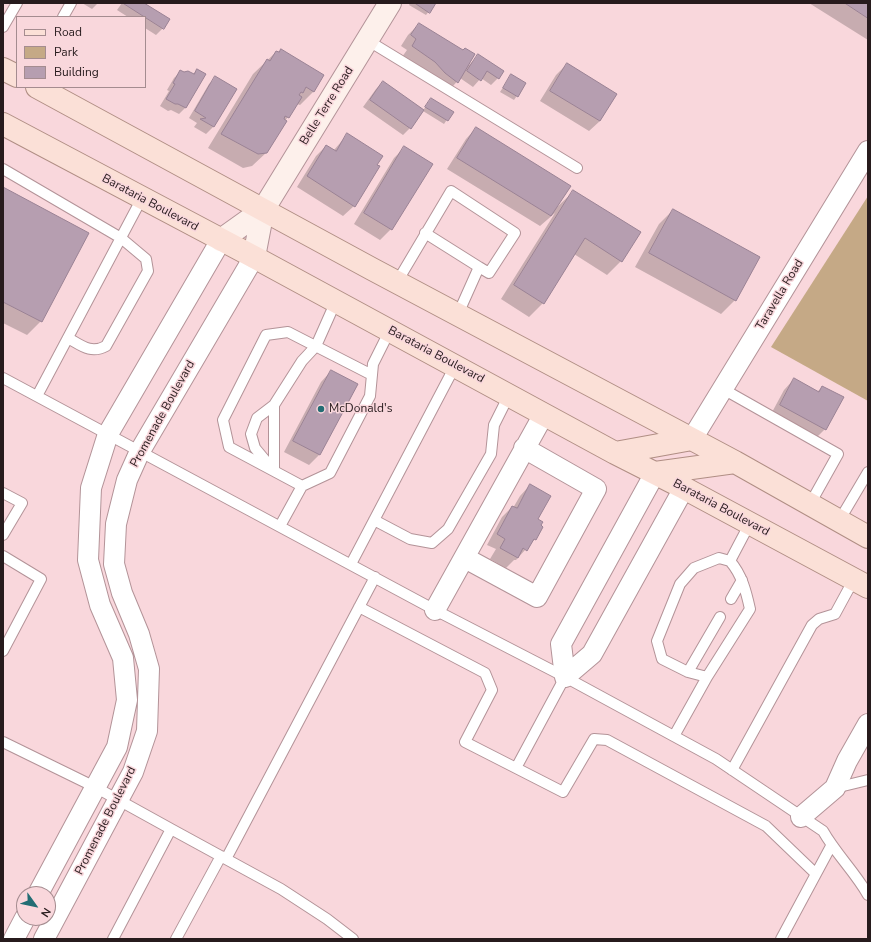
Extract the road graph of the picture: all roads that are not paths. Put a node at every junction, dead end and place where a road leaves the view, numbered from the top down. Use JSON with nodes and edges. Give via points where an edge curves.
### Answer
{"nodes":[{"id":1,"x":17,"y":3,"type":"edge"},
{"id":2,"x":72,"y":3,"type":"edge"},
{"id":3,"x":390,"y":3,"type":"edge"},
{"id":4,"x":64,"y":16,"type":"edge"},
{"id":5,"x":3,"y":27,"type":"edge"},
{"id":6,"x":367,"y":40,"type":"junction"},
{"id":7,"x":3,"y":69,"type":"edge"},
{"id":8,"x":16,"y":76,"type":"edge"},
{"id":9,"x":39,"y":88,"type":"edge"},
{"id":10,"x":4,"y":127,"type":"edge"},
{"id":11,"x":868,"y":151,"type":"edge"},
{"id":12,"x":577,"y":168,"type":"dead end"},
{"id":13,"x":3,"y":169,"type":"edge"},
{"id":14,"x":142,"y":198,"type":"junction"},
{"id":15,"x":263,"y":210,"type":"junction"},
{"id":16,"x":425,"y":233,"type":"junction"},
{"id":17,"x":121,"y":238,"type":"junction"},
{"id":18,"x":221,"y":240,"type":"junction"},
{"id":19,"x":254,"y":257,"type":"junction"},
{"id":20,"x":479,"y":267,"type":"junction"},
{"id":21,"x":397,"y":282,"type":"junction"},
{"id":22,"x":336,"y":302,"type":"junction"},
{"id":23,"x":458,"y":314,"type":"junction"},
{"id":24,"x":390,"y":330,"type":"junction"},
{"id":25,"x":68,"y":338,"type":"junction"},
{"id":26,"x":316,"y":346,"type":"junction"},
{"id":27,"x":455,"y":366,"type":"junction"},
{"id":28,"x":372,"y":374,"type":"junction"},
{"id":29,"x":3,"y":378,"type":"edge"},
{"id":30,"x":723,"y":389,"type":"junction"},
{"id":31,"x":509,"y":395,"type":"junction"},
{"id":32,"x":37,"y":396,"type":"junction"},
{"id":33,"x":274,"y":405,"type":"junction"},
{"id":34,"x":544,"y":414,"type":"junction"},
{"id":35,"x":108,"y":434,"type":"junction"},
{"id":36,"x":692,"y":439,"type":"junction"},
{"id":37,"x":524,"y":448,"type":"junction"},
{"id":38,"x":140,"y":451,"type":"junction"},
{"id":39,"x":615,"y":453,"type":"junction"},
{"id":40,"x":735,"y":462,"type":"junction"},
{"id":41,"x":274,"y":471,"type":"junction"},
{"id":42,"x":868,"y":472,"type":"edge"},
{"id":43,"x":655,"y":473,"type":"junction"},
{"id":44,"x":302,"y":486,"type":"junction"},
{"id":45,"x":684,"y":488,"type":"junction"},
{"id":46,"x":3,"y":493,"type":"edge"},
{"id":47,"x":810,"y":504,"type":"junction"},
{"id":48,"x":374,"y":520,"type":"junction"},
{"id":49,"x":840,"y":521,"type":"junction"},
{"id":50,"x":750,"y":523,"type":"junction"},
{"id":51,"x":280,"y":526,"type":"junction"},
{"id":52,"x":3,"y":535,"type":"edge"},
{"id":53,"x":868,"y":537,"type":"edge"},
{"id":54,"x":3,"y":556,"type":"edge"},
{"id":55,"x":465,"y":558,"type":"junction"},
{"id":56,"x":730,"y":561,"type":"junction"},
{"id":57,"x":351,"y":564,"type":"junction"},
{"id":58,"x":375,"y":578,"type":"junction"},
{"id":59,"x":742,"y":580,"type":"junction"},
{"id":60,"x":861,"y":583,"type":"edge"},
{"id":61,"x":730,"y":599,"type":"dead end"},
{"id":62,"x":359,"y":607,"type":"junction"},
{"id":63,"x":435,"y":610,"type":"junction"},
{"id":64,"x":720,"y":617,"type":"dead end"},
{"id":65,"x":3,"y":651,"type":"edge"},
{"id":66,"x":688,"y":672,"type":"junction"},
{"id":67,"x":565,"y":677,"type":"junction"},
{"id":68,"x":708,"y":677,"type":"junction"},
{"id":69,"x":868,"y":724,"type":"edge"},
{"id":70,"x":674,"y":736,"type":"junction"},
{"id":71,"x":3,"y":742,"type":"edge"},
{"id":72,"x":516,"y":768,"type":"junction"},
{"id":73,"x":732,"y":770,"type":"junction"},
{"id":74,"x":868,"y":780,"type":"edge"},
{"id":75,"x":95,"y":788,"type":"junction"},
{"id":76,"x":835,"y":788,"type":"junction"},
{"id":77,"x":118,"y":800,"type":"junction"},
{"id":78,"x":801,"y":817,"type":"junction"},
{"id":79,"x":171,"y":829,"type":"junction"},
{"id":80,"x":831,"y":846,"type":"junction"},
{"id":81,"x":224,"y":857,"type":"junction"},
{"id":82,"x":816,"y":874,"type":"junction"},
{"id":83,"x":42,"y":886,"type":"edge"},
{"id":84,"x":868,"y":895,"type":"edge"},
{"id":85,"x":21,"y":926,"type":"edge"},
{"id":86,"x":14,"y":939,"type":"edge"},
{"id":87,"x":44,"y":939,"type":"edge"},
{"id":88,"x":113,"y":939,"type":"edge"},
{"id":89,"x":176,"y":939,"type":"edge"},
{"id":90,"x":352,"y":939,"type":"edge"},
{"id":91,"x":782,"y":939,"type":"edge"}],
"edges":[{"from":1,"to":5,"type":"lane"},
{"from":2,"to":4,"type":"lane"},
{"from":3,"to":6,"type":"street","name":"Belle Terre Road"},
{"from":6,"to":12,"type":"lane"},
{"from":6,"to":15,"type":"street","name":"Belle Terre Road"},
{"from":7,"to":8,"type":"main road"},
{"from":9,"to":15,"type":"main road"},
{"from":10,"to":14,"type":"main road","name":"Barataria Boulevard"},
{"from":11,"to":30,"type":"street","name":"Taravella Road"},
{"from":13,"to":17,"type":"lane"},
{"from":14,"to":17,"type":"lane"},
{"from":14,"to":18,"type":"main road","name":"Barataria Boulevard"},
{"from":15,"to":18,"type":"street"},
{"from":15,"to":19,"type":"street"},
{"from":15,"to":21,"type":"main road"},
{"from":16,"to":20,"type":"lane"},
{"from":16,"to":20,"type":"lane","via":[[451,191],[515,232],[489,273]]},
{"from":16,"to":21,"type":"lane"},
{"from":17,"to":25,"type":"lane"},
{"from":17,"to":25,"type":"lane","via":[[146,259],[148,271],[106,346],[99,350],[89,350]]},
{"from":18,"to":19,"type":"main road","name":"Barataria Boulevard"},
{"from":18,"to":35,"type":"street","name":"Promenade Boulevard"},
{"from":19,"to":22,"type":"main road","name":"Barataria Boulevard"},
{"from":19,"to":38,"type":"street","name":"Promenade Boulevard"},
{"from":20,"to":23,"type":"lane"},
{"from":21,"to":23,"type":"main road"},
{"from":22,"to":24,"type":"main road","name":"Barataria Boulevard"},
{"from":22,"to":26,"type":"lane"},
{"from":23,"to":36,"type":"main road"},
{"from":24,"to":27,"type":"main road","name":"Barataria Boulevard"},
{"from":24,"to":28,"type":"lane","via":[[373,364]]},
{"from":25,"to":32,"type":"lane"},
{"from":26,"to":28,"type":"lane"},
{"from":26,"to":33,"type":"lane","via":[[302,361]]},
{"from":26,"to":41,"type":"lane","via":[[288,332],[266,335],[222,420],[229,446]]},
{"from":27,"to":31,"type":"main road","name":"Barataria Boulevard"},
{"from":27,"to":48,"type":"lane"},
{"from":28,"to":44,"type":"lane","via":[[370,396],[330,474]]},
{"from":29,"to":32,"type":"lane"},
{"from":30,"to":36,"type":"street","name":"Taravella Road"},
{"from":30,"to":47,"type":"lane","via":[[838,454]]},
{"from":31,"to":34,"type":"main road","name":"Barataria Boulevard"},
{"from":31,"to":48,"type":"lane","via":[[494,425],[491,454],[448,529],[432,543],[410,539]]},
{"from":32,"to":35,"type":"lane"},
{"from":33,"to":41,"type":"lane"},
{"from":33,"to":41,"type":"lane","via":[[257,418],[250,434],[255,448]]},
{"from":34,"to":37,"type":"street"},
{"from":34,"to":39,"type":"main road","name":"Barataria Boulevard"},
{"from":35,"to":38,"type":"lane"},
{"from":35,"to":75,"type":"street","name":"Promenade Boulevard","via":[[92,488],[88,560],[100,605],[123,658],[127,700],[117,747]]},
{"from":36,"to":39,"type":"main road"},
{"from":36,"to":40,"type":"main road"},
{"from":37,"to":55,"type":"street"},
{"from":37,"to":55,"type":"street","via":[[596,489],[537,597]]},
{"from":38,"to":51,"type":"lane"},
{"from":38,"to":77,"type":"street","name":"Promenade Boulevard","via":[[127,480],[116,524],[114,564],[149,669],[147,731],[132,772]]},
{"from":39,"to":43,"type":"main road","name":"Barataria Boulevard"},
{"from":40,"to":43,"type":"main road"},
{"from":40,"to":47,"type":"main road"},
{"from":41,"to":44,"type":"lane"},
{"from":42,"to":49,"type":"lane"},
{"from":43,"to":45,"type":"main road","name":"Barataria Boulevard"},
{"from":43,"to":67,"type":"street","via":[[561,644]]},
{"from":44,"to":51,"type":"lane"},
{"from":45,"to":50,"type":"main road","name":"Barataria Boulevard"},
{"from":45,"to":67,"type":"street","via":[[592,654]]},
{"from":46,"to":52,"type":"lane","via":[[22,503]]},
{"from":47,"to":49,"type":"main road"},
{"from":48,"to":57,"type":"lane"},
{"from":49,"to":53,"type":"main road"},
{"from":50,"to":56,"type":"lane"},
{"from":50,"to":60,"type":"main road","name":"Barataria Boulevard"},
{"from":51,"to":57,"type":"lane"},
{"from":54,"to":65,"type":"lane","via":[[41,578]]},
{"from":55,"to":63,"type":"street"},
{"from":56,"to":59,"type":"lane"},
{"from":56,"to":66,"type":"lane","via":[[719,558],[694,568],[680,584],[657,641],[662,659]]},
{"from":57,"to":58,"type":"lane"},
{"from":58,"to":62,"type":"lane"},
{"from":58,"to":63,"type":"lane"},
{"from":59,"to":61,"type":"lane"},
{"from":59,"to":68,"type":"lane","via":[[750,609]]},
{"from":60,"to":73,"type":"lane","via":[[835,614],[819,619],[812,625]]},
{"from":62,"to":72,"type":"lane","via":[[485,673],[492,690],[466,742]]},
{"from":62,"to":81,"type":"lane"},
{"from":63,"to":67,"type":"lane"},
{"from":64,"to":66,"type":"lane"},
{"from":66,"to":68,"type":"lane"},
{"from":67,"to":70,"type":"lane"},
{"from":67,"to":72,"type":"lane"},
{"from":68,"to":70,"type":"lane"},
{"from":69,"to":76,"type":"street"},
{"from":70,"to":73,"type":"lane"},
{"from":71,"to":75,"type":"lane"},
{"from":72,"to":82,"type":"lane","via":[[563,792],[594,739],[607,740],[766,826]]},
{"from":73,"to":78,"type":"lane"},
{"from":74,"to":76,"type":"lane"},
{"from":75,"to":77,"type":"lane"},
{"from":75,"to":83,"type":"street","name":"Promenade Boulevard"},
{"from":76,"to":78,"type":"street"},
{"from":77,"to":79,"type":"lane"},
{"from":77,"to":87,"type":"street","name":"Promenade Boulevard"},
{"from":78,"to":80,"type":"lane","via":[[823,831]]},
{"from":79,"to":81,"type":"lane"},
{"from":79,"to":88,"type":"lane"},
{"from":80,"to":82,"type":"lane"},
{"from":80,"to":84,"type":"lane"},
{"from":81,"to":89,"type":"lane"},
{"from":81,"to":90,"type":"lane","via":[[281,889]]},
{"from":82,"to":91,"type":"lane"},
{"from":85,"to":86,"type":"street"}]}
